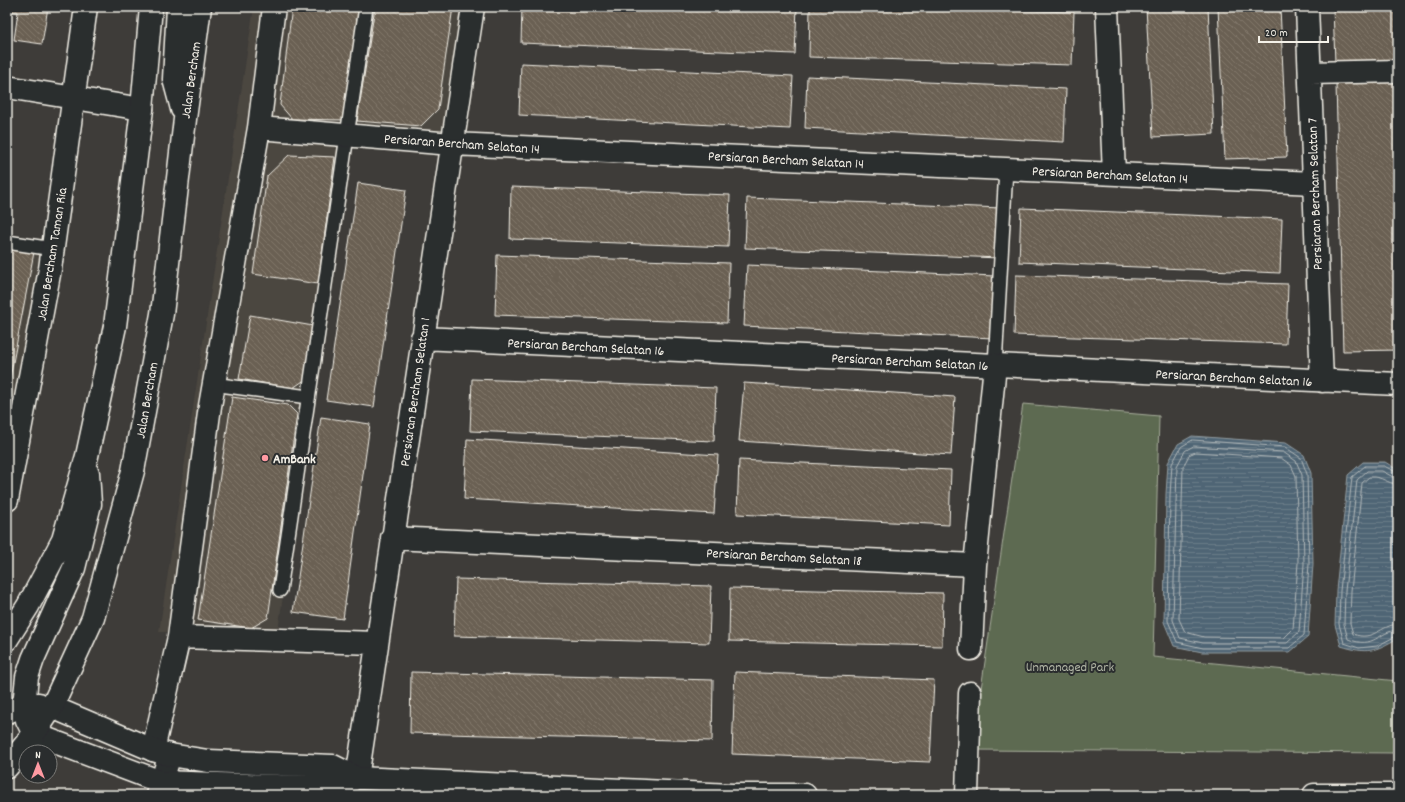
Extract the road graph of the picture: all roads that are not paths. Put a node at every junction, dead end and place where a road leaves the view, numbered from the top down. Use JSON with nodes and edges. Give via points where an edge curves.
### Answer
{"nodes":[{"id":1,"x":86,"y":7,"type":"edge"},
{"id":2,"x":151,"y":7,"type":"edge"},
{"id":3,"x":178,"y":7,"type":"edge"},
{"id":4,"x":200,"y":7,"type":"edge"},
{"id":5,"x":274,"y":7,"type":"edge"},
{"id":6,"x":366,"y":7,"type":"edge"},
{"id":7,"x":473,"y":7,"type":"edge"},
{"id":8,"x":1107,"y":7,"type":"edge"},
{"id":9,"x":1307,"y":7,"type":"edge"},
{"id":10,"x":1398,"y":71,"type":"edge"},
{"id":11,"x":1310,"y":73,"type":"junction"},
{"id":12,"x":7,"y":86,"type":"edge"},
{"id":13,"x":74,"y":98,"type":"junction"},
{"id":14,"x":142,"y":109,"type":"junction"},
{"id":15,"x":185,"y":119,"type":"junction"},
{"id":16,"x":259,"y":128,"type":"junction"},
{"id":17,"x":347,"y":135,"type":"junction"},
{"id":18,"x":452,"y":144,"type":"junction"},
{"id":19,"x":1006,"y":169,"type":"junction"},
{"id":20,"x":1114,"y":174,"type":"junction"},
{"id":21,"x":1314,"y":183,"type":"junction"},
{"id":22,"x":7,"y":242,"type":"edge"},
{"id":23,"x":53,"y":249,"type":"junction"},
{"id":24,"x":422,"y":338,"type":"junction"},
{"id":25,"x":995,"y":365,"type":"junction"},
{"id":26,"x":1322,"y":381,"type":"junction"},
{"id":27,"x":213,"y":384,"type":"junction"},
{"id":28,"x":1398,"y":384,"type":"edge"},
{"id":29,"x":308,"y":397,"type":"junction"},
{"id":30,"x":87,"y":456,"type":"junction"},
{"id":31,"x":7,"y":500,"type":"edge"},
{"id":32,"x":392,"y":538,"type":"junction"},
{"id":33,"x":976,"y":565,"type":"junction"},
{"id":34,"x":280,"y":590,"type":"dead end"},
{"id":35,"x":179,"y":637,"type":"junction"},
{"id":36,"x":7,"y":639,"type":"edge"},
{"id":37,"x":377,"y":643,"type":"junction"},
{"id":38,"x":971,"y":649,"type":"dead end"},
{"id":39,"x":970,"y":693,"type":"dead end"},
{"id":40,"x":16,"y":708,"type":"edge"},
{"id":41,"x":52,"y":708,"type":"junction"},
{"id":42,"x":34,"y":734,"type":"junction"},
{"id":43,"x":161,"y":752,"type":"junction"},
{"id":44,"x":7,"y":767,"type":"edge"},
{"id":45,"x":357,"y":778,"type":"junction"},
{"id":46,"x":159,"y":788,"type":"edge"},
{"id":47,"x":431,"y":789,"type":"edge"},
{"id":48,"x":569,"y":791,"type":"edge"},
{"id":49,"x":732,"y":795,"type":"edge"},
{"id":50,"x":805,"y":795,"type":"edge"},
{"id":51,"x":967,"y":795,"type":"edge"},
{"id":52,"x":1314,"y":795,"type":"edge"},
{"id":53,"x":1346,"y":795,"type":"edge"},
{"id":54,"x":1398,"y":795,"type":"edge"}],
"edges":[{"from":1,"to":13,"type":"street","name":"Jalan Bercham Taman Ria"},
{"from":2,"to":14,"type":"street"},
{"from":3,"to":15,"type":"street","via":[[174,79]]},
{"from":4,"to":15,"type":"street","name":"Jalan Bercham"},
{"from":5,"to":16,"type":"street"},
{"from":6,"to":17,"type":"lane"},
{"from":7,"to":18,"type":"street","name":"Persiaran Bercham Selatan 1"},
{"from":8,"to":20,"type":"street"},
{"from":9,"to":11,"type":"street","name":"Persiaran Bercham Selatan 7"},
{"from":10,"to":11,"type":"street"},
{"from":11,"to":21,"type":"street","name":"Persiaran Bercham Selatan 7"},
{"from":12,"to":13,"type":"street"},
{"from":13,"to":14,"type":"street"},
{"from":13,"to":23,"type":"street","name":"Jalan Bercham Taman Ria"},
{"from":14,"to":30,"type":"street","via":[[115,326]]},
{"from":15,"to":41,"type":"street","name":"Jalan Bercham","via":[[162,314],[133,471],[93,618]]},
{"from":16,"to":17,"type":"street","name":"Persiaran Bercham Selatan 14"},
{"from":16,"to":27,"type":"street"},
{"from":17,"to":18,"type":"street","name":"Persiaran Bercham Selatan 14"},
{"from":17,"to":29,"type":"lane"},
{"from":18,"to":19,"type":"street","name":"Persiaran Bercham Selatan 14"},
{"from":18,"to":24,"type":"street","name":"Persiaran Bercham Selatan 1"},
{"from":19,"to":20,"type":"street","name":"Persiaran Bercham Selatan 14"},
{"from":19,"to":25,"type":"lane"},
{"from":20,"to":21,"type":"street","name":"Persiaran Bercham Selatan 14"},
{"from":21,"to":26,"type":"street","name":"Persiaran Bercham Selatan 7"},
{"from":22,"to":23,"type":"lane"},
{"from":23,"to":31,"type":"street","name":"Jalan Bercham Taman Ria"},
{"from":24,"to":25,"type":"street","name":"Persiaran Bercham Selatan 16"},
{"from":24,"to":32,"type":"street","name":"Persiaran Bercham Selatan 1"},
{"from":25,"to":26,"type":"street","name":"Persiaran Bercham Selatan 16"},
{"from":25,"to":33,"type":"street"},
{"from":26,"to":28,"type":"street","name":"Persiaran Bercham Selatan 16"},
{"from":27,"to":29,"type":"lane"},
{"from":27,"to":35,"type":"street"},
{"from":29,"to":34,"type":"lane"},
{"from":30,"to":36,"type":"street","via":[[63,540],[28,606]]},
{"from":30,"to":40,"type":"street","via":[[90,504],[74,568],[33,659]]},
{"from":32,"to":33,"type":"street","name":"Persiaran Bercham Selatan 18"},
{"from":32,"to":37,"type":"street","name":"Persiaran Bercham Selatan 1"},
{"from":33,"to":38,"type":"street"},
{"from":35,"to":37,"type":"street"},
{"from":35,"to":43,"type":"street"},
{"from":37,"to":45,"type":"street","name":"Persiaran Bercham Selatan 1"},
{"from":39,"to":51,"type":"street"},
{"from":40,"to":41,"type":"street","via":[[39,704]]},
{"from":40,"to":42,"type":"street","via":[[27,720]]},
{"from":41,"to":42,"type":"street","name":"Jalan Bercham"},
{"from":41,"to":43,"type":"street"},
{"from":42,"to":44,"type":"street","name":"Jalan Bercham"},
{"from":42,"to":46,"type":"street"},
{"from":43,"to":45,"type":"street","via":[[208,761],[333,766]]},
{"from":43,"to":46,"type":"street"},
{"from":45,"to":46,"type":"street","via":[[334,788]]},
{"from":45,"to":47,"type":"street"},
{"from":47,"to":48,"type":"street"},
{"from":48,"to":49,"type":"street"},
{"from":49,"to":50,"type":"street"},
{"from":52,"to":53,"type":"street"},
{"from":53,"to":54,"type":"street"}]}
